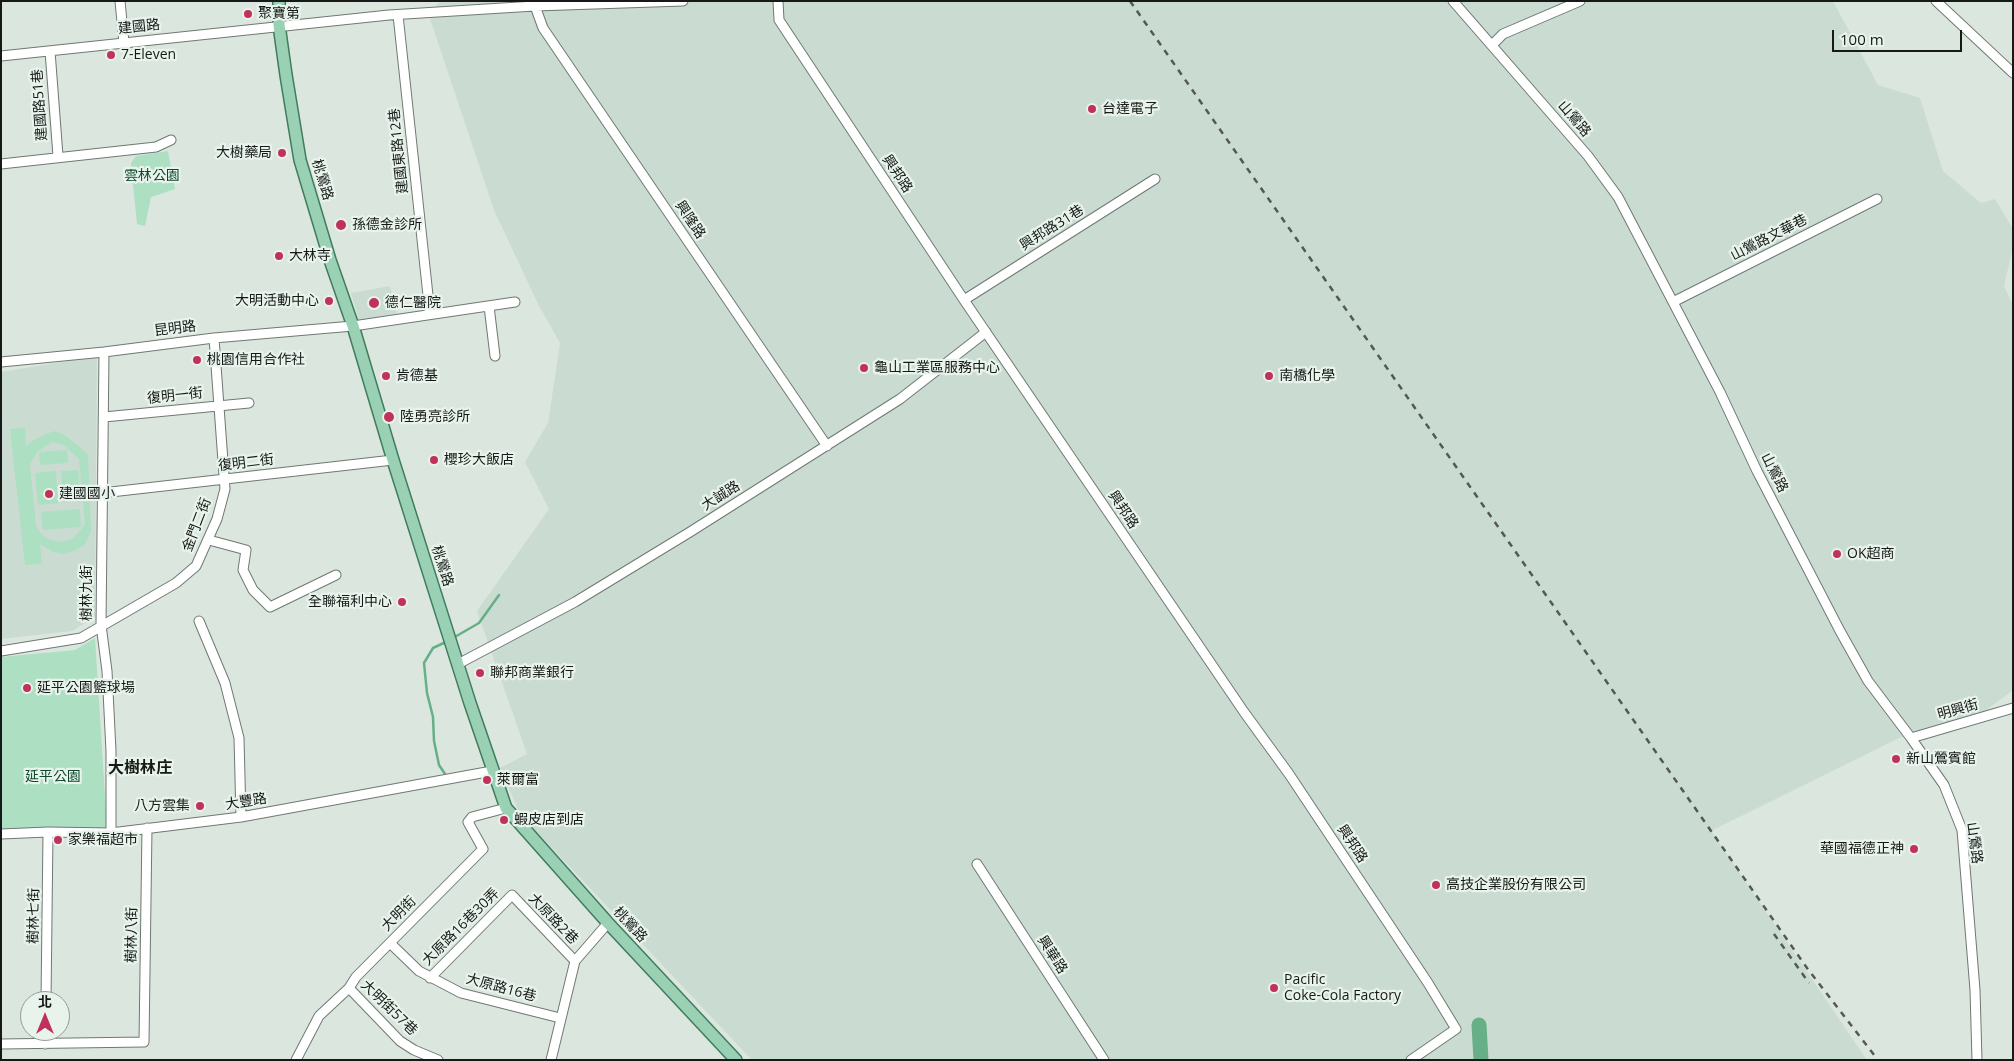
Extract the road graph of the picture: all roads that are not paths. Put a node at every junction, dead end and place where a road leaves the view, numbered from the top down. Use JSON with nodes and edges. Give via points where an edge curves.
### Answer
{"nodes":[{"id":1,"x":120,"y":1,"type":"edge"},
{"id":2,"x":279,"y":1,"type":"edge"},
{"id":3,"x":683,"y":1,"type":"edge"},
{"id":4,"x":778,"y":1,"type":"edge"},
{"id":5,"x":1453,"y":1,"type":"edge"},
{"id":6,"x":1580,"y":1,"type":"edge"},
{"id":7,"x":1936,"y":1,"type":"edge"},
{"id":8,"x":535,"y":6,"type":"junction"},
{"id":9,"x":398,"y":15,"type":"junction"},
{"id":10,"x":279,"y":26,"type":"junction"},
{"id":11,"x":124,"y":43,"type":"junction"},
{"id":12,"x":1492,"y":45,"type":"junction"},
{"id":13,"x":50,"y":51,"type":"junction"},
{"id":14,"x":1,"y":56,"type":"edge"},
{"id":15,"x":2013,"y":73,"type":"edge"},
{"id":16,"x":171,"y":140,"type":"dead end"},
{"id":17,"x":58,"y":156,"type":"junction"},
{"id":18,"x":1,"y":164,"type":"edge"},
{"id":19,"x":1155,"y":179,"type":"dead end"},
{"id":20,"x":1877,"y":199,"type":"dead end"},
{"id":21,"x":964,"y":300,"type":"junction"},
{"id":22,"x":515,"y":302,"type":"dead end"},
{"id":23,"x":1673,"y":302,"type":"junction"},
{"id":24,"x":489,"y":306,"type":"junction"},
{"id":25,"x":430,"y":314,"type":"junction"},
{"id":26,"x":353,"y":326,"type":"junction"},
{"id":27,"x":986,"y":332,"type":"junction"},
{"id":28,"x":214,"y":338,"type":"junction"},
{"id":29,"x":104,"y":352,"type":"junction"},
{"id":30,"x":495,"y":356,"type":"dead end"},
{"id":31,"x":1,"y":362,"type":"edge"},
{"id":32,"x":249,"y":403,"type":"dead end"},
{"id":33,"x":219,"y":405,"type":"junction"},
{"id":34,"x":104,"y":417,"type":"junction"},
{"id":35,"x":827,"y":446,"type":"junction"},
{"id":36,"x":393,"y":460,"type":"junction"},
{"id":37,"x":224,"y":479,"type":"junction"},
{"id":38,"x":102,"y":493,"type":"junction"},
{"id":39,"x":209,"y":540,"type":"junction"},
{"id":40,"x":336,"y":575,"type":"dead end"},
{"id":41,"x":199,"y":621,"type":"dead end"},
{"id":42,"x":101,"y":625,"type":"junction"},
{"id":43,"x":1,"y":651,"type":"edge"},
{"id":44,"x":458,"y":664,"type":"junction"},
{"id":45,"x":2013,"y":708,"type":"edge"},
{"id":46,"x":1912,"y":738,"type":"junction"},
{"id":47,"x":492,"y":771,"type":"junction"},
{"id":48,"x":506,"y":808,"type":"junction"},
{"id":49,"x":241,"y":817,"type":"junction"},
{"id":50,"x":147,"y":828,"type":"junction"},
{"id":51,"x":48,"y":832,"type":"junction"},
{"id":52,"x":112,"y":833,"type":"junction"},
{"id":53,"x":1,"y":834,"type":"edge"},
{"id":54,"x":977,"y":864,"type":"dead end"},
{"id":55,"x":512,"y":895,"type":"joint"},
{"id":56,"x":608,"y":923,"type":"junction"},
{"id":57,"x":390,"y":943,"type":"junction"},
{"id":58,"x":575,"y":961,"type":"junction"},
{"id":59,"x":430,"y":978,"type":"junction"},
{"id":60,"x":349,"y":988,"type":"junction"},
{"id":61,"x":46,"y":991,"type":"edge"},
{"id":62,"x":560,"y":1018,"type":"junction"},
{"id":63,"x":45,"y":1041,"type":"edge"},
{"id":64,"x":1,"y":1044,"type":"edge"},
{"id":65,"x":45,"y":1044,"type":"junction"},
{"id":66,"x":296,"y":1060,"type":"edge"},
{"id":67,"x":438,"y":1060,"type":"edge"},
{"id":68,"x":551,"y":1060,"type":"edge"},
{"id":69,"x":736,"y":1060,"type":"edge"},
{"id":70,"x":1104,"y":1060,"type":"edge"},
{"id":71,"x":1411,"y":1060,"type":"edge"},
{"id":72,"x":1978,"y":1060,"type":"edge"}],
"edges":[{"from":1,"to":11,"type":"street"},
{"from":2,"to":10,"type":"main road","name":"桃鶯路"},
{"from":3,"to":8,"type":"street","name":"建國路"},
{"from":4,"to":21,"type":"street","name":"興邦路","via":[[779,20]]},
{"from":5,"to":12,"type":"street","name":"山鶯路"},
{"from":6,"to":12,"type":"street","via":[[1503,34]]},
{"from":7,"to":15,"type":"street"},
{"from":8,"to":9,"type":"street","name":"建國路"},
{"from":8,"to":35,"type":"street","name":"興隆路","via":[[544,28]]},
{"from":9,"to":10,"type":"street","name":"建國路"},
{"from":9,"to":25,"type":"street","name":"建國東路12巷"},
{"from":10,"to":11,"type":"street","name":"建國路"},
{"from":10,"to":26,"type":"main road","name":"桃鶯路","via":[[300,160]]},
{"from":11,"to":13,"type":"street","name":"建國路"},
{"from":12,"to":23,"type":"street","name":"山鶯路","via":[[1588,156],[1618,197]]},
{"from":13,"to":14,"type":"street","name":"建國路"},
{"from":13,"to":17,"type":"street","name":"建國路51巷"},
{"from":16,"to":17,"type":"street","via":[[156,146]]},
{"from":17,"to":18,"type":"street"},
{"from":19,"to":21,"type":"street","name":"興邦路31巷"},
{"from":20,"to":23,"type":"street","name":"山鶯路文華巷"},
{"from":21,"to":27,"type":"street","name":"興邦路"},
{"from":22,"to":24,"type":"street","name":"昆明路"},
{"from":23,"to":46,"type":"street","name":"山鶯路","via":[[1840,631],[1868,681]]},
{"from":24,"to":25,"type":"street","name":"昆明路"},
{"from":24,"to":30,"type":"street"},
{"from":25,"to":26,"type":"street","name":"昆明路"},
{"from":26,"to":28,"type":"street","name":"昆明路"},
{"from":26,"to":36,"type":"main road","name":"桃鶯路"},
{"from":27,"to":35,"type":"street","name":"大誠路","via":[[900,399]]},
{"from":27,"to":71,"type":"street","name":"興邦路","via":[[1289,774],[1456,1030]]},
{"from":28,"to":29,"type":"street","name":"昆明路"},
{"from":28,"to":33,"type":"street","name":"金門二街"},
{"from":29,"to":31,"type":"street","name":"昆明路"},
{"from":29,"to":34,"type":"street","name":"樹林九街"},
{"from":32,"to":33,"type":"street","name":"復明一街"},
{"from":33,"to":34,"type":"street","name":"復明一街"},
{"from":33,"to":37,"type":"street","name":"金門二街"},
{"from":34,"to":38,"type":"street","name":"樹林九街"},
{"from":35,"to":44,"type":"street","name":"大誠路","via":[[575,602]]},
{"from":36,"to":37,"type":"street","name":"復明二街"},
{"from":36,"to":44,"type":"main road","name":"桃鶯路"},
{"from":37,"to":38,"type":"street","name":"復明二街"},
{"from":37,"to":39,"type":"street","name":"金門二街","via":[[225,489]]},
{"from":38,"to":42,"type":"street","name":"樹林九街"},
{"from":39,"to":40,"type":"street","via":[[246,550],[243,570],[253,590],[270,607]]},
{"from":39,"to":42,"type":"street","name":"金門二街","via":[[196,566],[176,583]]},
{"from":41,"to":49,"type":"street","via":[[226,683],[239,738]]},
{"from":42,"to":43,"type":"street","name":"金門二街","via":[[81,638]]},
{"from":42,"to":52,"type":"street","name":"樹林九街","via":[[107,670]]},
{"from":44,"to":47,"type":"main road","name":"桃鶯路"},
{"from":45,"to":46,"type":"street","name":"明興街"},
{"from":46,"to":72,"type":"street","name":"山鶯路","via":[[1944,785],[1962,830]]},
{"from":47,"to":48,"type":"main road","name":"桃鶯路"},
{"from":47,"to":49,"type":"street","name":"大豐路"},
{"from":48,"to":56,"type":"main road","name":"桃鶯路"},
{"from":48,"to":57,"type":"street","name":"大明街","via":[[472,817],[468,822],[483,849]]},
{"from":49,"to":50,"type":"street","name":"大豐路"},
{"from":50,"to":52,"type":"street","name":"大豐路"},
{"from":50,"to":65,"type":"street","name":"樹林八街","via":[[144,1042]]},
{"from":51,"to":52,"type":"street","name":"大豐路"},
{"from":51,"to":53,"type":"street","name":"大豐路"},
{"from":51,"to":61,"type":"street","name":"樹林七街"},
{"from":54,"to":70,"type":"street","name":"興華路"},
{"from":55,"to":58,"type":"street","name":"大原路2巷"},
{"from":55,"to":59,"type":"street","name":"大原路16巷30弄"},
{"from":56,"to":58,"type":"street"},
{"from":56,"to":69,"type":"main road","name":"桃鶯路"},
{"from":57,"to":59,"type":"street","name":"大原路16巷"},
{"from":57,"to":60,"type":"street","name":"大明街"},
{"from":58,"to":62,"type":"street"},
{"from":59,"to":62,"type":"street","name":"大原路16巷","via":[[461,993]]},
{"from":60,"to":66,"type":"street","name":"大明街","via":[[319,1016]]},
{"from":60,"to":67,"type":"street","name":"大明街57巷","via":[[400,1041]]},
{"from":62,"to":68,"type":"street"},
{"from":63,"to":65,"type":"street"},
{"from":64,"to":65,"type":"street"}]}
